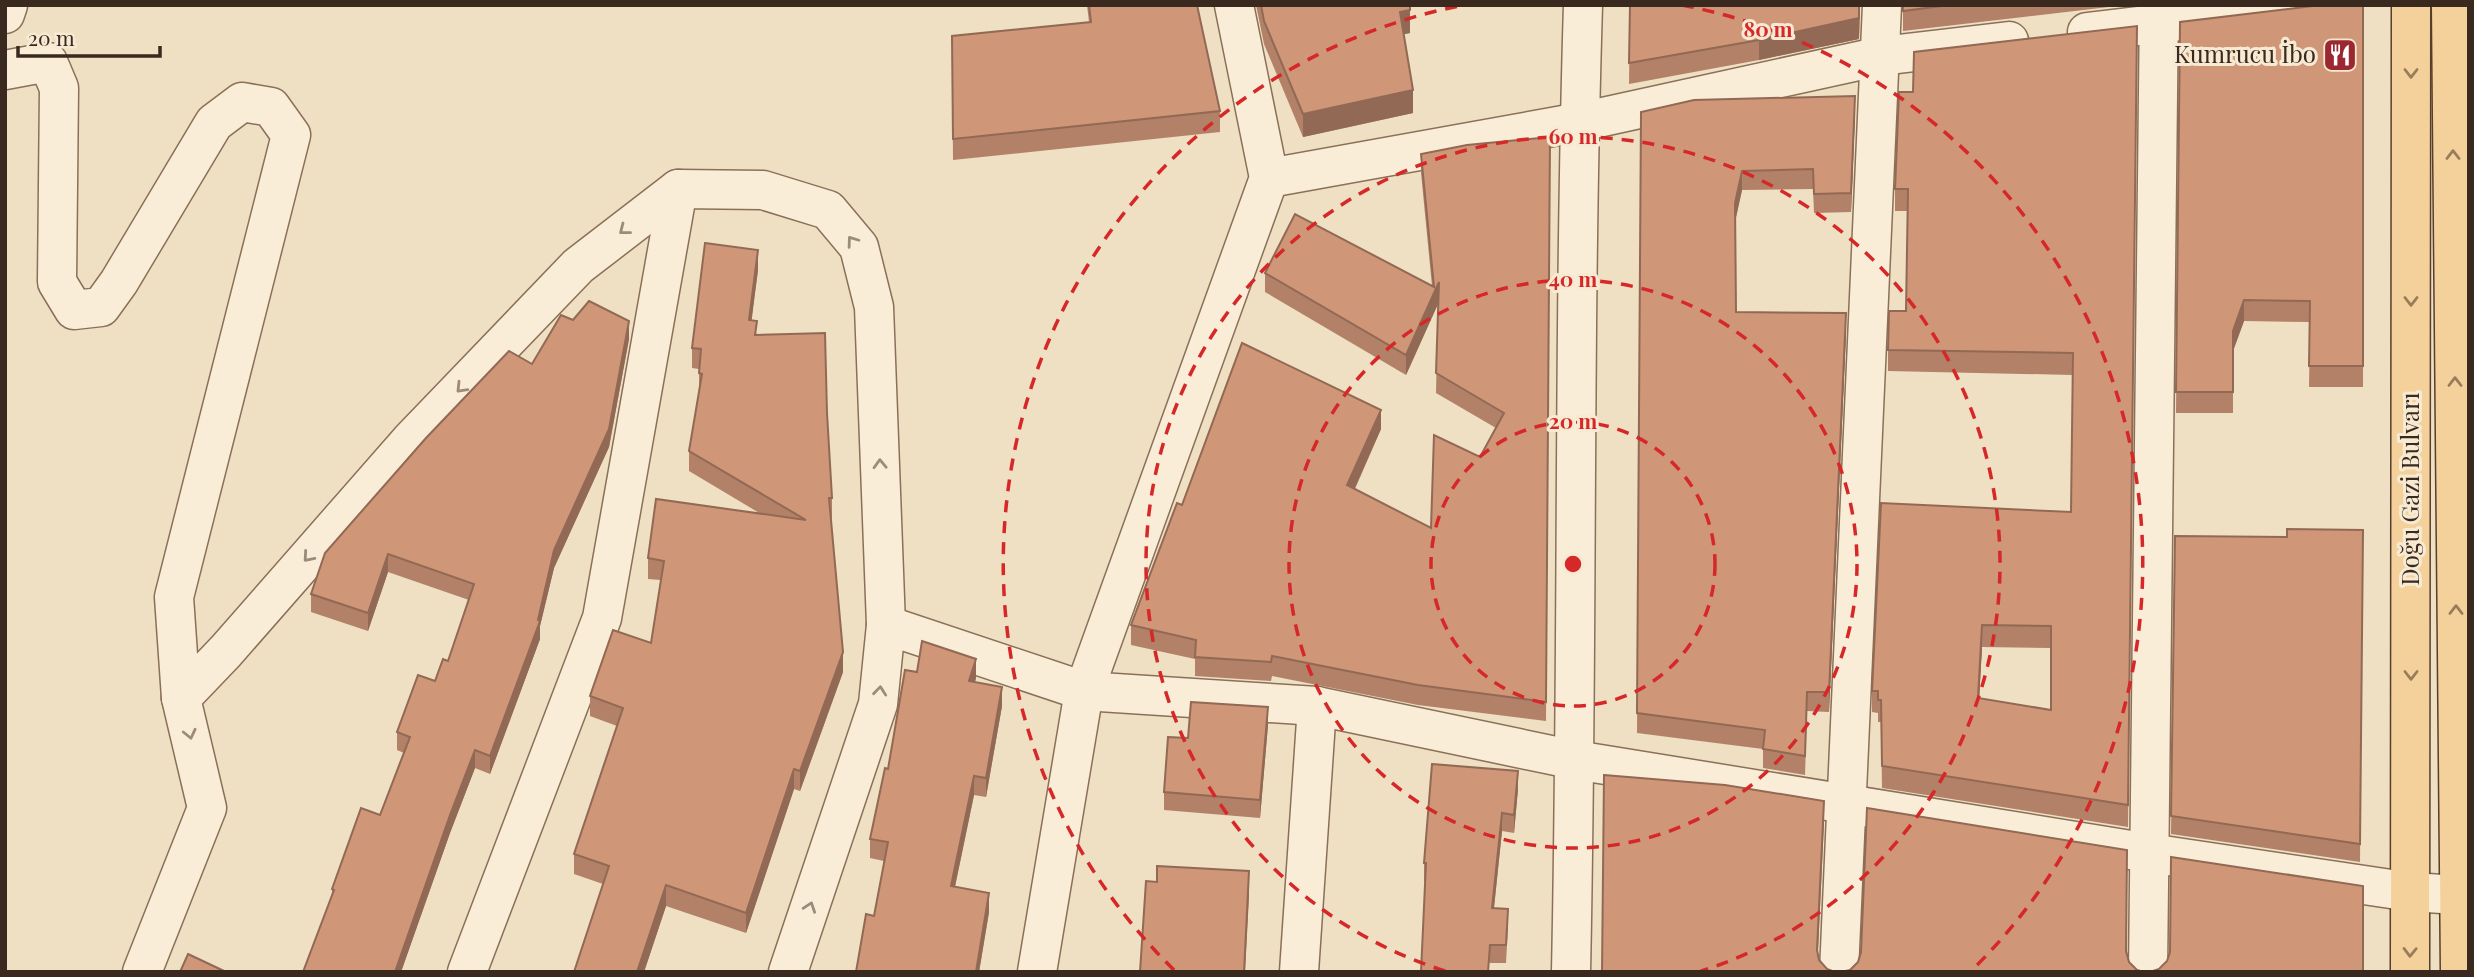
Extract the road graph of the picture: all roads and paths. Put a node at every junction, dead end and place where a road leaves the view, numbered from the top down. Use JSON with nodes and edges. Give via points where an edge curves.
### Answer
{"nodes":[{"id":1,"x":8,"y":5,"type":"edge"},
{"id":2,"x":1234,"y":5,"type":"edge"},
{"id":3,"x":1583,"y":5,"type":"edge"},
{"id":4,"x":1882,"y":5,"type":"edge"},
{"id":5,"x":2316,"y":5,"type":"edge"},
{"id":6,"x":2411,"y":5,"type":"edge"},
{"id":7,"x":2451,"y":5,"type":"edge"},
{"id":8,"x":5,"y":14,"type":"edge"},
{"id":9,"x":2159,"y":15,"type":"edge"},
{"id":10,"x":1881,"y":56,"type":"junction"},
{"id":11,"x":5,"y":70,"type":"edge"},
{"id":12,"x":1580,"y":122,"type":"junction"},
{"id":13,"x":1269,"y":178,"type":"junction"},
{"id":14,"x":678,"y":188,"type":"junction"},
{"id":15,"x":886,"y":625,"type":"junction"},
{"id":16,"x":1084,"y":691,"type":"junction"},
{"id":17,"x":181,"y":698,"type":"junction"},
{"id":18,"x":1317,"y":706,"type":"junction"},
{"id":19,"x":1575,"y":760,"type":"junction"},
{"id":20,"x":1846,"y":803,"type":"junction"},
{"id":21,"x":2149,"y":853,"type":"junction"},
{"id":22,"x":2411,"y":892,"type":"junction"},
{"id":23,"x":2458,"y":895,"type":"junction"},
{"id":24,"x":142,"y":972,"type":"edge"},
{"id":25,"x":467,"y":972,"type":"edge"},
{"id":26,"x":788,"y":972,"type":"edge"},
{"id":27,"x":1037,"y":972,"type":"edge"},
{"id":28,"x":1299,"y":972,"type":"edge"},
{"id":29,"x":1571,"y":972,"type":"edge"},
{"id":30,"x":1839,"y":972,"type":"edge"},
{"id":31,"x":2148,"y":972,"type":"edge"},
{"id":32,"x":2410,"y":972,"type":"edge"},
{"id":33,"x":2460,"y":972,"type":"edge"}],
"edges":[{"from":1,"to":8,"type":"street"},
{"from":2,"to":13,"type":"street"},
{"from":3,"to":12,"type":"street"},
{"from":4,"to":10,"type":"street"},
{"from":5,"to":9,"type":"street"},
{"from":6,"to":22,"type":"main road","name":"Doğu Gazi Bulvarı","one_way":true},
{"from":23,"to":7,"type":"main road","one_way":true},
{"from":9,"to":10,"type":"street","via":[[2046,37]]},
{"from":9,"to":21,"type":"street"},
{"from":10,"to":12,"type":"street"},
{"from":10,"to":20,"type":"street"},
{"from":11,"to":17,"type":"street","via":[[48,62],[59,88],[57,282],[74,310],[101,307],[214,123],[242,102],[271,107],[291,135],[174,597]]},
{"from":12,"to":13,"type":"street"},
{"from":12,"to":19,"type":"street"},
{"from":13,"to":16,"type":"street"},
{"from":15,"to":14,"type":"street","one_way":true,"via":[[874,307],[859,247],[828,210],[763,190]]},
{"from":14,"to":17,"type":"street","one_way":true,"via":[[578,266],[410,441]]},
{"from":14,"to":25,"type":"street","via":[[602,618]]},
{"from":15,"to":16,"type":"street"},
{"from":26,"to":15,"type":"street","one_way":true,"via":[[878,704]]},
{"from":16,"to":18,"type":"street"},
{"from":16,"to":27,"type":"street"},
{"from":17,"to":24,"type":"street","one_way":true,"via":[[208,808]]},
{"from":18,"to":19,"type":"street"},
{"from":18,"to":28,"type":"street"},
{"from":19,"to":20,"type":"street"},
{"from":19,"to":29,"type":"street"},
{"from":20,"to":21,"type":"street"},
{"from":20,"to":30,"type":"street"},
{"from":21,"to":22,"type":"street"},
{"from":21,"to":31,"type":"street"},
{"from":22,"to":23,"type":"street"},
{"from":22,"to":32,"type":"main road","name":"Doğu Gazi Bulvarı","one_way":true},
{"from":23,"to":33,"type":"main road"}]}
